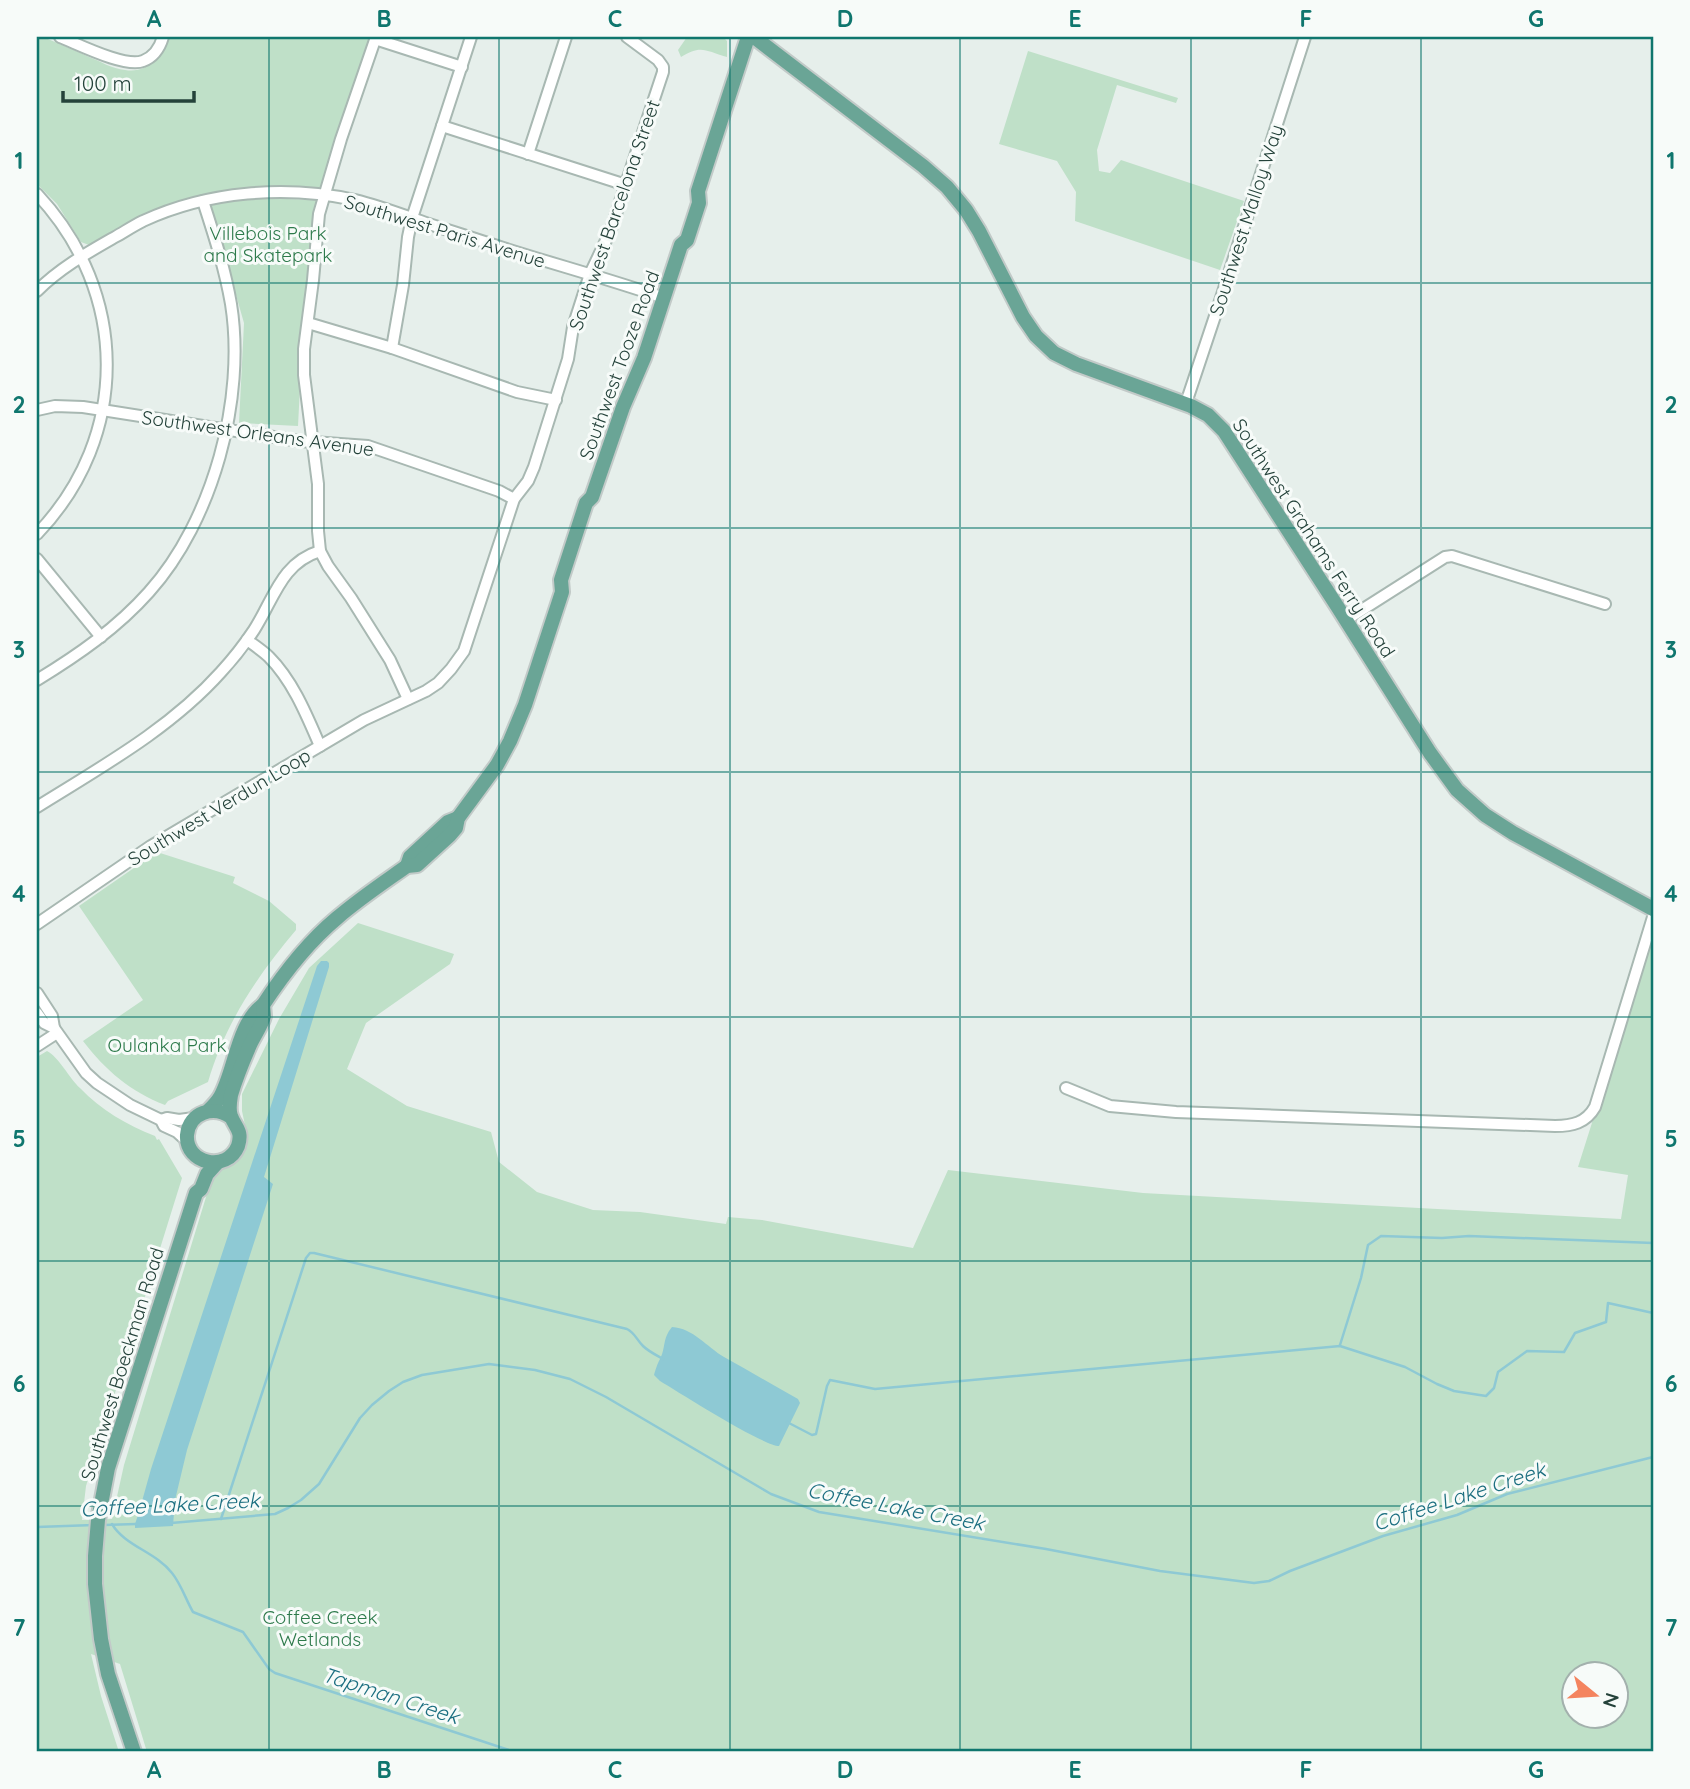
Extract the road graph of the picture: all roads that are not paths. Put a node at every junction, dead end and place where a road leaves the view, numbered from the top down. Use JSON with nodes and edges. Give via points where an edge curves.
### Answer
{"nodes":[{"id":1,"x":60,"y":37,"type":"edge"},
{"id":2,"x":163,"y":37,"type":"edge"},
{"id":3,"x":471,"y":37,"type":"edge"},
{"id":4,"x":566,"y":37,"type":"edge"},
{"id":5,"x":627,"y":37,"type":"edge"},
{"id":6,"x":748,"y":37,"type":"edge"},
{"id":7,"x":754,"y":37,"type":"edge"},
{"id":8,"x":1305,"y":37,"type":"edge"},
{"id":9,"x":376,"y":38,"type":"edge"},
{"id":10,"x":462,"y":67,"type":"junction"},
{"id":11,"x":442,"y":125,"type":"junction"},
{"id":12,"x":528,"y":153,"type":"junction"},
{"id":13,"x":626,"y":185,"type":"junction"},
{"id":14,"x":37,"y":194,"type":"edge"},
{"id":15,"x":324,"y":195,"type":"junction"},
{"id":16,"x":203,"y":201,"type":"junction"},
{"id":17,"x":412,"y":218,"type":"junction"},
{"id":18,"x":81,"y":256,"type":"junction"},
{"id":19,"x":590,"y":274,"type":"junction"},
{"id":20,"x":37,"y":291,"type":"edge"},
{"id":21,"x":664,"y":298,"type":"junction"},
{"id":22,"x":308,"y":323,"type":"junction"},
{"id":23,"x":392,"y":348,"type":"junction"},
{"id":24,"x":556,"y":400,"type":"junction"},
{"id":25,"x":1186,"y":403,"type":"junction"},
{"id":26,"x":37,"y":410,"type":"edge"},
{"id":27,"x":103,"y":411,"type":"junction"},
{"id":28,"x":227,"y":429,"type":"junction"},
{"id":29,"x":312,"y":442,"type":"junction"},
{"id":30,"x":514,"y":499,"type":"junction"},
{"id":31,"x":37,"y":534,"type":"edge"},
{"id":32,"x":320,"y":551,"type":"junction"},
{"id":33,"x":37,"y":559,"type":"edge"},
{"id":34,"x":1605,"y":604,"type":"dead end"},
{"id":35,"x":1346,"y":620,"type":"junction"},
{"id":36,"x":101,"y":637,"type":"junction"},
{"id":37,"x":247,"y":639,"type":"junction"},
{"id":38,"x":37,"y":680,"type":"edge"},
{"id":39,"x":408,"y":699,"type":"junction"},
{"id":40,"x":320,"y":746,"type":"junction"},
{"id":41,"x":37,"y":807,"type":"edge"},
{"id":42,"x":1653,"y":909,"type":"edge"},
{"id":43,"x":1653,"y":917,"type":"edge"},
{"id":44,"x":37,"y":924,"type":"edge"},
{"id":45,"x":322,"y":931,"type":"joint"},
{"id":46,"x":37,"y":993,"type":"edge"},
{"id":47,"x":263,"y":1005,"type":"junction"},
{"id":48,"x":37,"y":1013,"type":"edge"},
{"id":49,"x":56,"y":1030,"type":"junction"},
{"id":50,"x":37,"y":1046,"type":"edge"},
{"id":51,"x":1066,"y":1088,"type":"dead end"},
{"id":52,"x":209,"y":1111,"type":"junction"},
{"id":53,"x":231,"y":1117,"type":"junction"},
{"id":54,"x":194,"y":1118,"type":"junction"},
{"id":55,"x":161,"y":1120,"type":"junction"},
{"id":56,"x":187,"y":1141,"type":"junction"},
{"id":57,"x":195,"y":1156,"type":"junction"},
{"id":58,"x":217,"y":1163,"type":"junction"},
{"id":59,"x":195,"y":1193,"type":"junction"},
{"id":60,"x":134,"y":1752,"type":"edge"}],
"edges":[{"from":1,"to":2,"type":"street","via":[[132,62],[151,56]]},
{"from":3,"to":10,"type":"street"},
{"from":4,"to":12,"type":"street"},
{"from":5,"to":13,"type":"street","name":"Southwest Barcelona Street","via":[[663,67]]},
{"from":6,"to":21,"type":"main road","name":"Southwest Tooze Road","via":[[698,191],[699,203]]},
{"from":7,"to":25,"type":"main road","name":"Southwest Grahams Ferry Road","via":[[952,192],[976,225],[1025,321],[1047,348],[1076,364]]},
{"from":8,"to":25,"type":"street","name":"Southwest Malloy Way"},
{"from":9,"to":10,"type":"street"},
{"from":9,"to":15,"type":"street"},
{"from":10,"to":11,"type":"street"},
{"from":11,"to":12,"type":"street"},
{"from":11,"to":17,"type":"street"},
{"from":12,"to":13,"type":"street"},
{"from":13,"to":19,"type":"street","name":"Southwest Barcelona Street"},
{"from":14,"to":18,"type":"street"},
{"from":15,"to":16,"type":"street","name":"Southwest Paris Avenue","via":[[252,193]]},
{"from":15,"to":17,"type":"street","name":"Southwest Paris Avenue"},
{"from":15,"to":22,"type":"street"},
{"from":16,"to":18,"type":"street","name":"Southwest Paris Avenue","via":[[140,222]]},
{"from":16,"to":28,"type":"street","via":[[226,276],[234,334]]},
{"from":17,"to":19,"type":"street","name":"Southwest Paris Avenue"},
{"from":17,"to":23,"type":"street"},
{"from":18,"to":20,"type":"street","name":"Southwest Paris Avenue"},
{"from":18,"to":27,"type":"street","via":[[107,340]]},
{"from":19,"to":21,"type":"street","name":"Southwest Paris Avenue"},
{"from":19,"to":24,"type":"street","name":"Southwest Barcelona Street"},
{"from":21,"to":45,"type":"main road","name":"Southwest Tooze Road","via":[[592,498],[594,506],[569,584],[562,592],[516,729],[497,765],[458,818],[456,828],[431,853]]},
{"from":22,"to":23,"type":"street"},
{"from":22,"to":29,"type":"street","via":[[304,375]]},
{"from":23,"to":24,"type":"street","via":[[516,391]]},
{"from":24,"to":30,"type":"street","name":"Southwest Barcelona Street","via":[[534,467]]},
{"from":25,"to":35,"type":"main road","name":"Southwest Grahams Ferry Road","via":[[1224,431]]},
{"from":26,"to":27,"type":"street","name":"Southwest Orleans Avenue","via":[[70,406]]},
{"from":27,"to":28,"type":"street","name":"Southwest Orleans Avenue"},
{"from":27,"to":31,"type":"street","via":[[82,471]]},
{"from":28,"to":29,"type":"street","name":"Southwest Orleans Avenue"},
{"from":28,"to":36,"type":"street","via":[[183,545],[150,591]]},
{"from":29,"to":30,"type":"street","name":"Southwest Orleans Avenue","via":[[368,446]]},
{"from":29,"to":32,"type":"street"},
{"from":30,"to":39,"type":"street","name":"Southwest Barcelona Street","via":[[464,651],[438,683]]},
{"from":32,"to":37,"type":"street","via":[[288,571]]},
{"from":32,"to":39,"type":"street","via":[[386,653]]},
{"from":33,"to":36,"type":"street"},
{"from":34,"to":35,"type":"street","via":[[1452,556]]},
{"from":35,"to":42,"type":"main road","name":"Southwest Grahams Ferry Road","via":[[1430,753],[1468,800],[1513,833]]},
{"from":36,"to":38,"type":"street"},
{"from":37,"to":40,"type":"street","via":[[279,669]]},
{"from":37,"to":41,"type":"street","via":[[222,672],[172,719]]},
{"from":39,"to":40,"type":"street","name":"Southwest Verdun Loop"},
{"from":40,"to":44,"type":"street","name":"Southwest Verdun Loop","via":[[151,846]]},
{"from":43,"to":51,"type":"street","via":[[1595,1107],[1575,1124],[1175,1112],[1110,1106]]},
{"from":45,"to":47,"type":"main road","name":"Southwest Boeckman Road"},
{"from":46,"to":49,"type":"street"},
{"from":47,"to":52,"type":"main road","name":"Southwest Boeckman Road","via":[[255,1011],[222,1095]]},
{"from":47,"to":53,"type":"main road","name":"Southwest Boeckman Road","via":[[264,1015],[230,1098]]},
{"from":48,"to":49,"type":"street"},
{"from":49,"to":50,"type":"street"},
{"from":49,"to":55,"type":"street","via":[[97,1083]]},
{"from":52,"to":53,"type":"main road"},
{"from":52,"to":54,"type":"main road"},
{"from":53,"to":58,"type":"main road","name":"Southwest Boeckman Road","via":[[239,1131],[237,1147]]},
{"from":54,"to":55,"type":"street"},
{"from":54,"to":56,"type":"main road"},
{"from":55,"to":56,"type":"street"},
{"from":56,"to":57,"type":"main road","name":"Southwest Boeckman Road"},
{"from":57,"to":58,"type":"main road"},
{"from":57,"to":59,"type":"main road","name":"Southwest Boeckman Road"},
{"from":58,"to":59,"type":"main road","name":"Southwest Boeckman Road"},
{"from":59,"to":60,"type":"main road","name":"Southwest Boeckman Road","via":[[115,1446],[97,1532],[95,1584],[100,1631],[108,1674]]}]}
